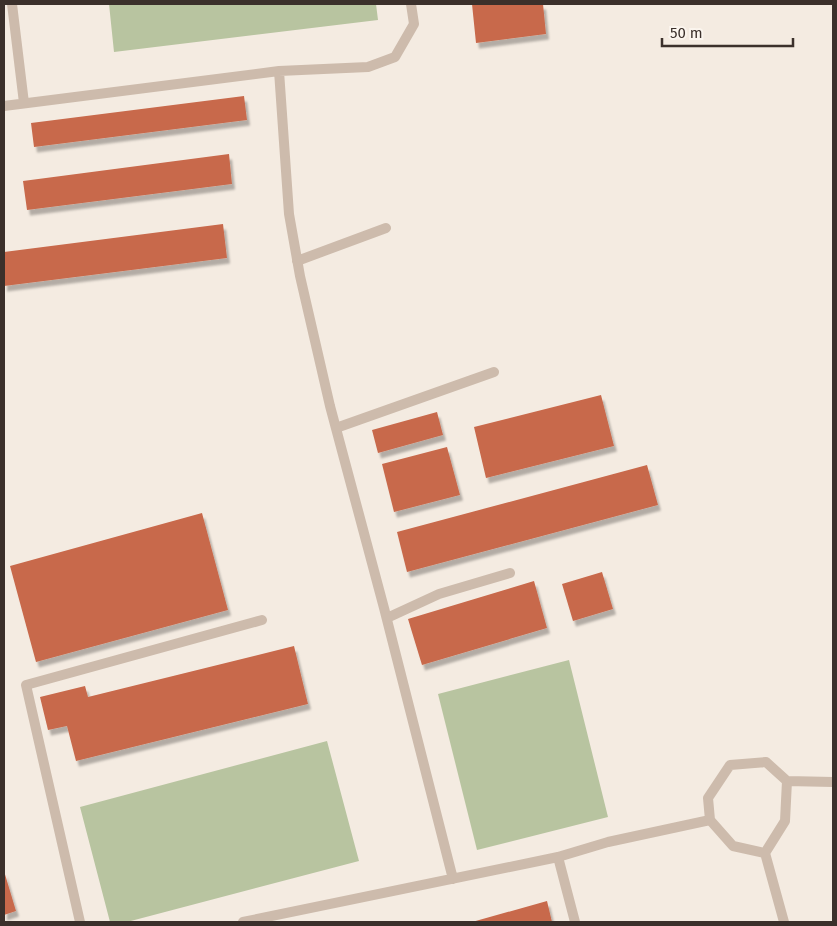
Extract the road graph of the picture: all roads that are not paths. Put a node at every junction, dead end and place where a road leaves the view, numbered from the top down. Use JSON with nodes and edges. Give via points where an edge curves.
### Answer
{"nodes":[{"id":1,"x":12,"y":4,"type":"edge"},
{"id":2,"x":411,"y":4,"type":"edge"},
{"id":3,"x":278,"y":71,"type":"junction"},
{"id":4,"x":24,"y":103,"type":"junction"},
{"id":5,"x":4,"y":106,"type":"edge"},
{"id":6,"x":386,"y":228,"type":"dead end"},
{"id":7,"x":297,"y":261,"type":"junction"},
{"id":8,"x":494,"y":372,"type":"dead end"},
{"id":9,"x":336,"y":428,"type":"junction"},
{"id":10,"x":510,"y":573,"type":"dead end"},
{"id":11,"x":387,"y":618,"type":"junction"},
{"id":12,"x":262,"y":620,"type":"dead end"},
{"id":13,"x":788,"y":781,"type":"junction"},
{"id":14,"x":833,"y":782,"type":"edge"},
{"id":15,"x":710,"y":820,"type":"junction"},
{"id":16,"x":765,"y":853,"type":"junction"},
{"id":17,"x":558,"y":857,"type":"junction"},
{"id":18,"x":452,"y":879,"type":"junction"},
{"id":19,"x":80,"y":922,"type":"edge"},
{"id":20,"x":242,"y":922,"type":"edge"},
{"id":21,"x":575,"y":922,"type":"edge"},
{"id":22,"x":784,"y":922,"type":"edge"}],
"edges":[{"from":1,"to":4,"type":"lane"},
{"from":2,"to":3,"type":"lane","via":[[414,24],[396,58],[368,67]]},
{"from":3,"to":4,"type":"lane"},
{"from":3,"to":7,"type":"lane","via":[[289,214]]},
{"from":4,"to":5,"type":"lane"},
{"from":6,"to":7,"type":"lane"},
{"from":7,"to":9,"type":"lane"},
{"from":8,"to":9,"type":"lane"},
{"from":9,"to":11,"type":"lane"},
{"from":10,"to":11,"type":"lane","via":[[439,594]]},
{"from":11,"to":18,"type":"lane"},
{"from":12,"to":19,"type":"lane","via":[[26,686]]},
{"from":13,"to":14,"type":"lane"},
{"from":13,"to":15,"type":"lane","via":[[766,762],[730,765],[708,798]]},
{"from":13,"to":16,"type":"lane","via":[[785,821]]},
{"from":15,"to":16,"type":"lane","via":[[733,846]]},
{"from":15,"to":17,"type":"lane","via":[[608,842]]},
{"from":16,"to":22,"type":"lane"},
{"from":17,"to":18,"type":"lane"},
{"from":17,"to":21,"type":"lane"},
{"from":18,"to":20,"type":"lane"}]}
